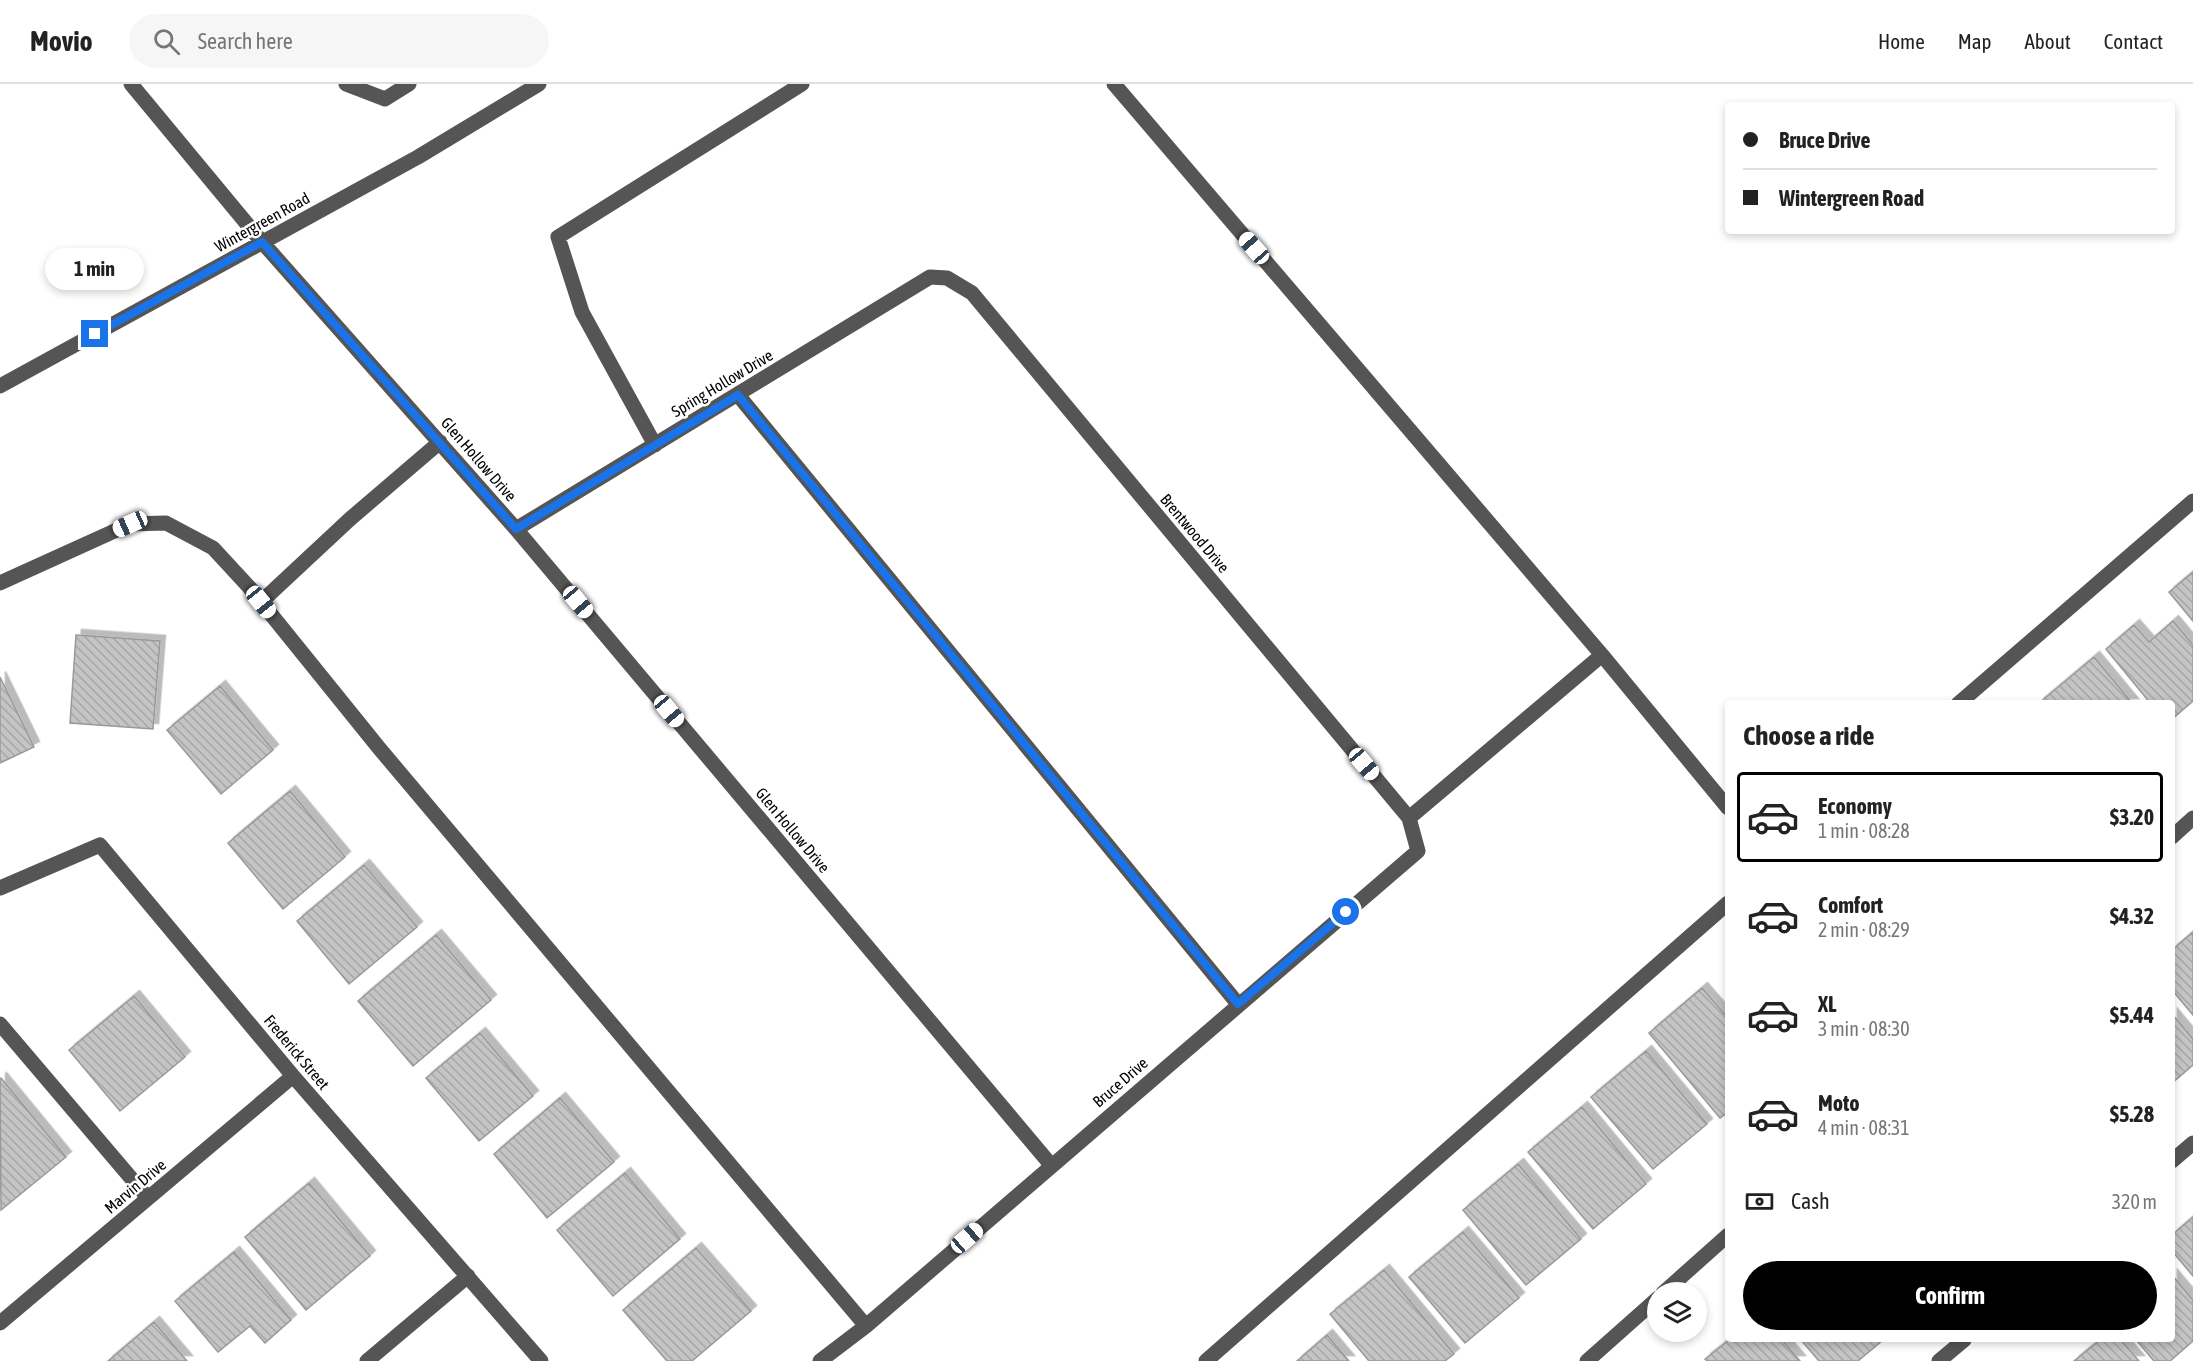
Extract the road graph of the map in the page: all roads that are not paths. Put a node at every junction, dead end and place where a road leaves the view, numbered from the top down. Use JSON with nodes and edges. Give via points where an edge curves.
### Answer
{"nodes":[{"id":1,"x":130,"y":84,"type":"edge"},
{"id":2,"x":345,"y":84,"type":"edge"},
{"id":3,"x":409,"y":84,"type":"edge"},
{"id":4,"x":539,"y":84,"type":"edge"},
{"id":5,"x":802,"y":84,"type":"edge"},
{"id":6,"x":1114,"y":84,"type":"edge"},
{"id":7,"x":262,"y":242,"type":"junction"},
{"id":8,"x":947,"y":278,"type":"joint"},
{"id":9,"x":0,"y":386,"type":"edge"},
{"id":10,"x":738,"y":395,"type":"junction"},
{"id":11,"x":440,"y":442,"type":"junction"},
{"id":12,"x":656,"y":445,"type":"junction"},
{"id":13,"x":2193,"y":501,"type":"edge"},
{"id":14,"x":516,"y":529,"type":"junction"},
{"id":15,"x":0,"y":584,"type":"edge"},
{"id":16,"x":261,"y":602,"type":"junction"},
{"id":17,"x":1602,"y":655,"type":"junction"},
{"id":18,"x":1963,"y":700,"type":"edge"},
{"id":19,"x":1725,"y":804,"type":"edge"},
{"id":20,"x":1409,"y":818,"type":"junction"},
{"id":21,"x":2193,"y":818,"type":"edge"},
{"id":22,"x":2175,"y":834,"type":"edge"},
{"id":23,"x":0,"y":888,"type":"edge"},
{"id":24,"x":1725,"y":906,"type":"edge"},
{"id":25,"x":1238,"y":1004,"type":"junction"},
{"id":26,"x":0,"y":1024,"type":"edge"},
{"id":27,"x":293,"y":1076,"type":"junction"},
{"id":28,"x":2193,"y":1143,"type":"edge"},
{"id":29,"x":2175,"y":1158,"type":"edge"},
{"id":30,"x":1051,"y":1165,"type":"junction"},
{"id":31,"x":148,"y":1198,"type":"junction"},
{"id":32,"x":1725,"y":1238,"type":"edge"},
{"id":33,"x":468,"y":1276,"type":"junction"},
{"id":34,"x":1675,"y":1282,"type":"edge"},
{"id":35,"x":1647,"y":1308,"type":"edge"},
{"id":36,"x":0,"y":1323,"type":"edge"},
{"id":37,"x":866,"y":1326,"type":"junction"},
{"id":38,"x":1962,"y":1342,"type":"edge"},
{"id":39,"x":367,"y":1361,"type":"edge"},
{"id":40,"x":542,"y":1361,"type":"edge"},
{"id":41,"x":819,"y":1361,"type":"edge"},
{"id":42,"x":1206,"y":1361,"type":"edge"},
{"id":43,"x":1587,"y":1361,"type":"edge"},
{"id":44,"x":1939,"y":1361,"type":"edge"}],
"edges":[{"from":1,"to":7,"type":"street","name":"Glen Hollow Drive"},
{"from":2,"to":3,"type":"street","via":[[385,99]]},
{"from":4,"to":7,"type":"street","name":"Wintergreen Road","via":[[418,157]]},
{"from":5,"to":12,"type":"street","via":[[558,237],[582,312]]},
{"from":6,"to":17,"type":"street"},
{"from":7,"to":9,"type":"street","name":"Wintergreen Road"},
{"from":7,"to":11,"type":"street","name":"Glen Hollow Drive"},
{"from":8,"to":10,"type":"street","name":"Spring Hollow Drive","via":[[930,277]]},
{"from":8,"to":20,"type":"street","name":"Brentwood Drive","via":[[972,293]]},
{"from":10,"to":12,"type":"street","name":"Spring Hollow Drive"},
{"from":10,"to":25,"type":"street"},
{"from":11,"to":14,"type":"street","name":"Glen Hollow Drive"},
{"from":11,"to":16,"type":"street"},
{"from":12,"to":14,"type":"street","name":"Spring Hollow Drive"},
{"from":13,"to":18,"type":"street"},
{"from":14,"to":30,"type":"street","name":"Glen Hollow Drive"},
{"from":15,"to":16,"type":"street","via":[[130,524],[166,524],[213,548]]},
{"from":16,"to":37,"type":"street","via":[[379,748]]},
{"from":17,"to":19,"type":"street"},
{"from":17,"to":20,"type":"street"},
{"from":20,"to":25,"type":"street","name":"Bruce Drive","via":[[1418,851]]},
{"from":21,"to":22,"type":"street"},
{"from":23,"to":27,"type":"street","name":"Frederick Street","via":[[100,845]]},
{"from":24,"to":42,"type":"street"},
{"from":25,"to":30,"type":"street","name":"Bruce Drive"},
{"from":26,"to":31,"type":"street"},
{"from":27,"to":31,"type":"street","name":"Marvin Drive"},
{"from":27,"to":33,"type":"street","name":"Frederick Street"},
{"from":28,"to":29,"type":"street"},
{"from":30,"to":37,"type":"street","name":"Bruce Drive"},
{"from":31,"to":36,"type":"street","name":"Marvin Drive"},
{"from":32,"to":34,"type":"street"},
{"from":33,"to":39,"type":"street"},
{"from":33,"to":40,"type":"street","name":"Frederick Street"},
{"from":35,"to":43,"type":"street"},
{"from":37,"to":41,"type":"street","name":"Bruce Drive"},
{"from":38,"to":44,"type":"street"}]}
